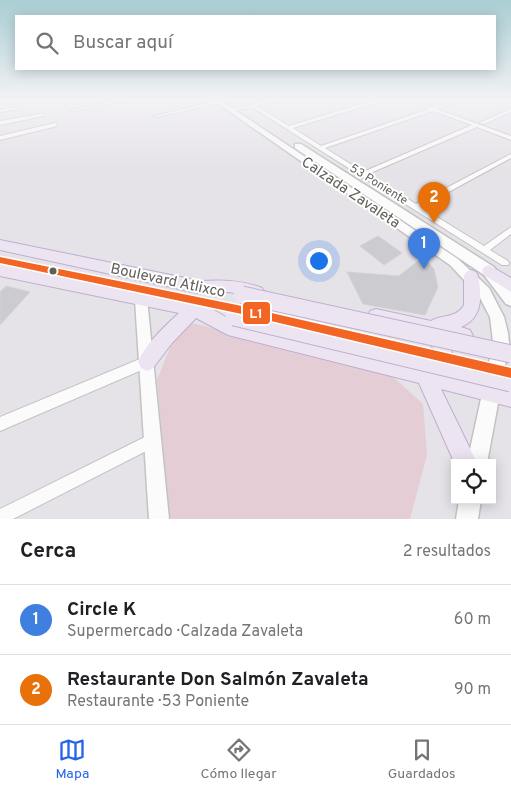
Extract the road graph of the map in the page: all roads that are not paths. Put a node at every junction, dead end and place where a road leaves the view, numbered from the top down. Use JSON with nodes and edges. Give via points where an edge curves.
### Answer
{"nodes":[{"id":1,"x":258,"y":124,"type":"edge"},
{"id":2,"x":260,"y":124,"type":"edge"},
{"id":3,"x":281,"y":124,"type":"edge"},
{"id":4,"x":299,"y":124,"type":"edge"},
{"id":5,"x":389,"y":124,"type":"edge"},
{"id":6,"x":480,"y":124,"type":"junction"},
{"id":7,"x":55,"y":125,"type":"dead end"},
{"id":8,"x":287,"y":128,"type":"junction"},
{"id":9,"x":511,"y":133,"type":"edge"},
{"id":10,"x":0,"y":138,"type":"edge"},
{"id":11,"x":511,"y":138,"type":"edge"},
{"id":12,"x":320,"y":148,"type":"junction"},
{"id":13,"x":511,"y":156,"type":"edge"},
{"id":14,"x":363,"y":174,"type":"junction"},
{"id":15,"x":416,"y":207,"type":"junction"},
{"id":16,"x":511,"y":230,"type":"edge"},
{"id":17,"x":0,"y":245,"type":"edge"},
{"id":18,"x":484,"y":249,"type":"junction"},
{"id":19,"x":505,"y":262,"type":"dead end"},
{"id":20,"x":0,"y":270,"type":"edge"},
{"id":21,"x":490,"y":271,"type":"junction"},
{"id":22,"x":470,"y":276,"type":"junction"},
{"id":23,"x":198,"y":286,"type":"junction"},
{"id":24,"x":511,"y":286,"type":"edge"},
{"id":25,"x":141,"y":298,"type":"junction"},
{"id":26,"x":511,"y":300,"type":"edge"},
{"id":27,"x":194,"y":309,"type":"junction"},
{"id":28,"x":424,"y":326,"type":"junction"},
{"id":29,"x":508,"y":348,"type":"edge"},
{"id":30,"x":147,"y":362,"type":"junction"},
{"id":31,"x":426,"y":376,"type":"junction"},
{"id":32,"x":511,"y":383,"type":"edge"},
{"id":33,"x":491,"y":392,"type":"junction"},
{"id":34,"x":511,"y":397,"type":"edge"},
{"id":35,"x":0,"y":424,"type":"edge"},
{"id":36,"x":153,"y":440,"type":"junction"},
{"id":37,"x":464,"y":459,"type":"edge"},
{"id":38,"x":479,"y":459,"type":"edge"},
{"id":39,"x":469,"y":504,"type":"edge"},
{"id":40,"x":0,"y":517,"type":"edge"},
{"id":41,"x":159,"y":519,"type":"edge"},
{"id":42,"x":467,"y":519,"type":"edge"}],
"edges":[{"from":1,"to":22,"type":"main road","name":"Calzada Zavaleta"},
{"from":2,"to":21,"type":"main road","name":"Calzada Zavaleta"},
{"from":3,"to":8,"type":"street","name":"53 Poniente"},
{"from":4,"to":8,"type":"street"},
{"from":5,"to":12,"type":"street"},
{"from":6,"to":9,"type":"street"},
{"from":6,"to":11,"type":"street"},
{"from":6,"to":14,"type":"street"},
{"from":7,"to":10,"type":"street"},
{"from":8,"to":12,"type":"street","name":"53 Poniente"},
{"from":12,"to":14,"type":"street","name":"53 Poniente"},
{"from":13,"to":15,"type":"street"},
{"from":14,"to":15,"type":"street","name":"53 Poniente"},
{"from":15,"to":18,"type":"street","name":"53 Poniente"},
{"from":16,"to":18,"type":"street"},
{"from":17,"to":23,"type":"main road","name":"Boulevard Atlixco"},
{"from":18,"to":19,"type":"street","name":"53 Poniente"},
{"from":20,"to":25,"type":"main road","name":"Boulevard Atlixco"},
{"from":21,"to":24,"type":"main road"},
{"from":21,"to":26,"type":"main road","name":"Calzada Zavaleta"},
{"from":22,"to":28,"type":"main road","via":[[474,297],[469,314],[459,322]]},
{"from":22,"to":29,"type":"main road","name":"Calzada Zavaleta","via":[[493,308]]},
{"from":23,"to":28,"type":"main road","via":[[229,286]]},
{"from":23,"to":29,"type":"main road","name":"Boulevard Atlixco","bridge":true},
{"from":25,"to":27,"type":"main road","name":"Boulevard Atlixco"},
{"from":25,"to":30,"type":"street"},
{"from":27,"to":30,"type":"main road"},
{"from":27,"to":31,"type":"main road","via":[[228,327]]},
{"from":27,"to":32,"type":"main road","name":"Boulevard Atlixco","bridge":true},
{"from":28,"to":29,"type":"main road"},
{"from":28,"to":31,"type":"main road","via":[[440,342],[446,362],[439,371]]},
{"from":29,"to":33,"type":"main road","name":"Calzada Zavaleta"},
{"from":30,"to":35,"type":"street"},
{"from":30,"to":36,"type":"street"},
{"from":31,"to":33,"type":"main road"},
{"from":31,"to":37,"type":"main road"},
{"from":33,"to":34,"type":"main road"},
{"from":33,"to":38,"type":"main road","name":"Calzada Zavaleta"},
{"from":36,"to":40,"type":"street"},
{"from":36,"to":41,"type":"street"},
{"from":39,"to":42,"type":"main road"}]}
